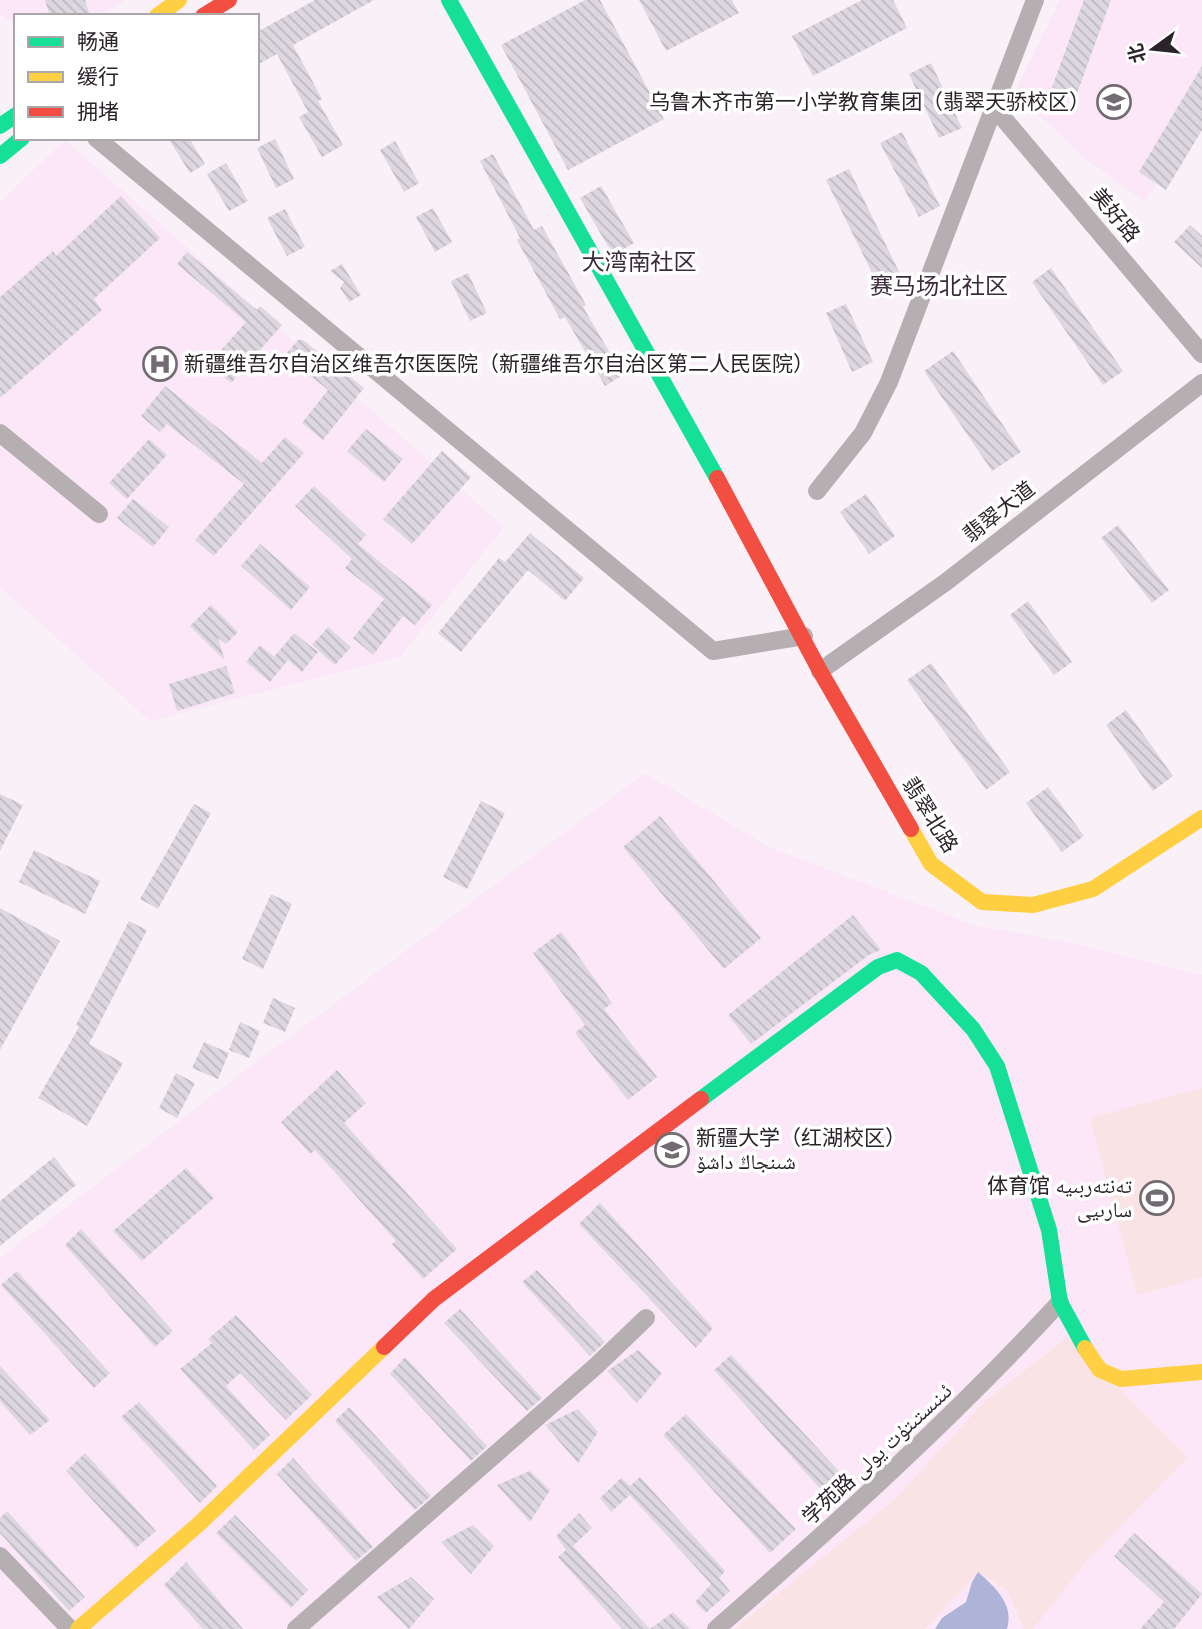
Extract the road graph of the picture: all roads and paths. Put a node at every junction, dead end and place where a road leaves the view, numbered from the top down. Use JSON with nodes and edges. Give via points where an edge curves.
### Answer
{"nodes":[{"id":1,"x":179,"y":0,"type":"edge"},
{"id":2,"x":229,"y":0,"type":"edge"},
{"id":3,"x":449,"y":0,"type":"edge"},
{"id":4,"x":1035,"y":0,"type":"edge"},
{"id":5,"x":159,"y":14,"type":"edge"},
{"id":6,"x":206,"y":14,"type":"edge"},
{"id":7,"x":993,"y":106,"type":"junction"},
{"id":8,"x":20,"y":140,"type":"edge"},
{"id":9,"x":98,"y":140,"type":"edge"},
{"id":10,"x":0,"y":156,"type":"edge"},
{"id":11,"x":1202,"y":354,"type":"edge"},
{"id":12,"x":1202,"y":383,"type":"edge"},
{"id":13,"x":0,"y":433,"type":"edge"},
{"id":14,"x":817,"y":491,"type":"dead end"},
{"id":15,"x":99,"y":514,"type":"dead end"},
{"id":16,"x":804,"y":636,"type":"junction"},
{"id":17,"x":820,"y":671,"type":"junction"},
{"id":18,"x":1202,"y":818,"type":"edge"},
{"id":19,"x":1060,"y":1302,"type":"junction"},
{"id":20,"x":646,"y":1318,"type":"dead end"},
{"id":21,"x":1202,"y":1373,"type":"edge"},
{"id":22,"x":0,"y":1556,"type":"edge"},
{"id":23,"x":70,"y":1629,"type":"edge"},
{"id":24,"x":78,"y":1629,"type":"edge"},
{"id":25,"x":296,"y":1629,"type":"edge"},
{"id":26,"x":716,"y":1629,"type":"edge"}],
"edges":[{"from":1,"to":5,"type":"street"},
{"from":2,"to":6,"type":"street"},
{"from":3,"to":16,"type":"street","name":"翡翠北路"},
{"from":4,"to":7,"type":"street"},
{"from":7,"to":11,"type":"street","name":"美好路"},
{"from":7,"to":14,"type":"street","via":[[889,382],[863,433]]},
{"from":8,"to":10,"type":"street"},
{"from":9,"to":16,"type":"street","via":[[713,651]]},
{"from":12,"to":17,"type":"street","name":"翡翠大道","via":[[946,582]]},
{"from":13,"to":15,"type":"street"},
{"from":16,"to":17,"type":"street","name":"翡翠北路"},
{"from":17,"to":18,"type":"street","name":"翡翠北路","via":[[931,864],[982,902],[1033,905],[1093,889]]},
{"from":19,"to":21,"type":"street","via":[[1100,1370],[1121,1379]]},
{"from":19,"to":24,"type":"street","via":[[1049,1230],[997,1066],[973,1029],[920,973],[897,960],[878,967],[434,1298],[200,1523]]},
{"from":19,"to":26,"type":"street","name":"学苑路 ئىنىستىتۇت يولى","via":[[981,1388],[862,1502]]},
{"from":20,"to":25,"type":"street"},
{"from":22,"to":23,"type":"street"}]}
